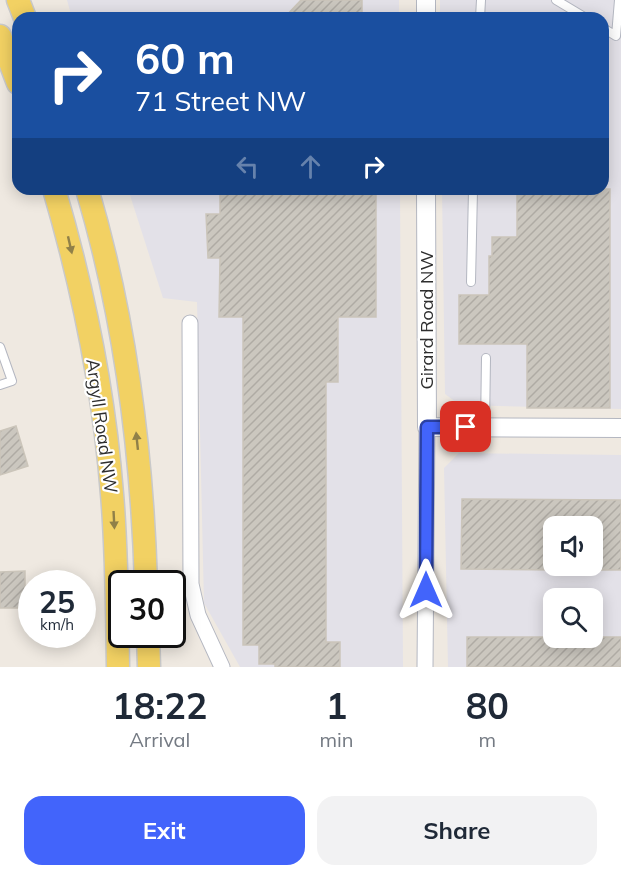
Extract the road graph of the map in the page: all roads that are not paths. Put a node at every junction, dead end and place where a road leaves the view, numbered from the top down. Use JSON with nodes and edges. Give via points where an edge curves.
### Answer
{"nodes":[{"id":1,"x":556,"y":0,"type":"edge"},
{"id":2,"x":619,"y":0,"type":"edge"},
{"id":3,"x":576,"y":12,"type":"edge"},
{"id":4,"x":609,"y":32,"type":"edge"},
{"id":5,"x":0,"y":36,"type":"edge"},
{"id":6,"x":12,"y":67,"type":"edge"},
{"id":7,"x":56,"y":195,"type":"edge"},
{"id":8,"x":89,"y":195,"type":"edge"},
{"id":9,"x":426,"y":195,"type":"edge"},
{"id":10,"x":473,"y":195,"type":"edge"},
{"id":11,"x":471,"y":282,"type":"dead end"},
{"id":12,"x":190,"y":323,"type":"dead end"},
{"id":13,"x":0,"y":347,"type":"edge"},
{"id":14,"x":486,"y":358,"type":"dead end"},
{"id":15,"x":0,"y":385,"type":"edge"},
{"id":16,"x":427,"y":427,"type":"junction"},
{"id":17,"x":485,"y":427,"type":"junction"},
{"id":18,"x":621,"y":428,"type":"edge"},
{"id":19,"x":145,"y":570,"type":"edge"},
{"id":20,"x":148,"y":648,"type":"edge"},
{"id":21,"x":118,"y":667,"type":"edge"},
{"id":22,"x":148,"y":667,"type":"edge"},
{"id":23,"x":222,"y":667,"type":"edge"},
{"id":24,"x":425,"y":667,"type":"edge"}],
"edges":[{"from":1,"to":3,"type":"lane"},
{"from":2,"to":4,"type":"lane","via":[[616,36]]},
{"from":5,"to":6,"type":"main road"},
{"from":7,"to":21,"type":"main road","name":"Argyll Road NW","one_way":true,"via":[[81,295],[105,429],[112,494]]},
{"from":19,"to":8,"type":"main road","name":"Argyll Road NW","one_way":true,"via":[[142,488],[126,360],[109,271]]},
{"from":9,"to":16,"type":"street","name":"Girard Road NW"},
{"from":10,"to":11,"type":"lane"},
{"from":12,"to":23,"type":"street","via":[[191,584],[198,615]]},
{"from":13,"to":15,"type":"lane","via":[[12,381]]},
{"from":14,"to":17,"type":"lane"},
{"from":16,"to":17,"type":"street"},
{"from":16,"to":24,"type":"street","name":"Girard Road NW"},
{"from":17,"to":18,"type":"street"},
{"from":20,"to":22,"type":"main road"}]}
